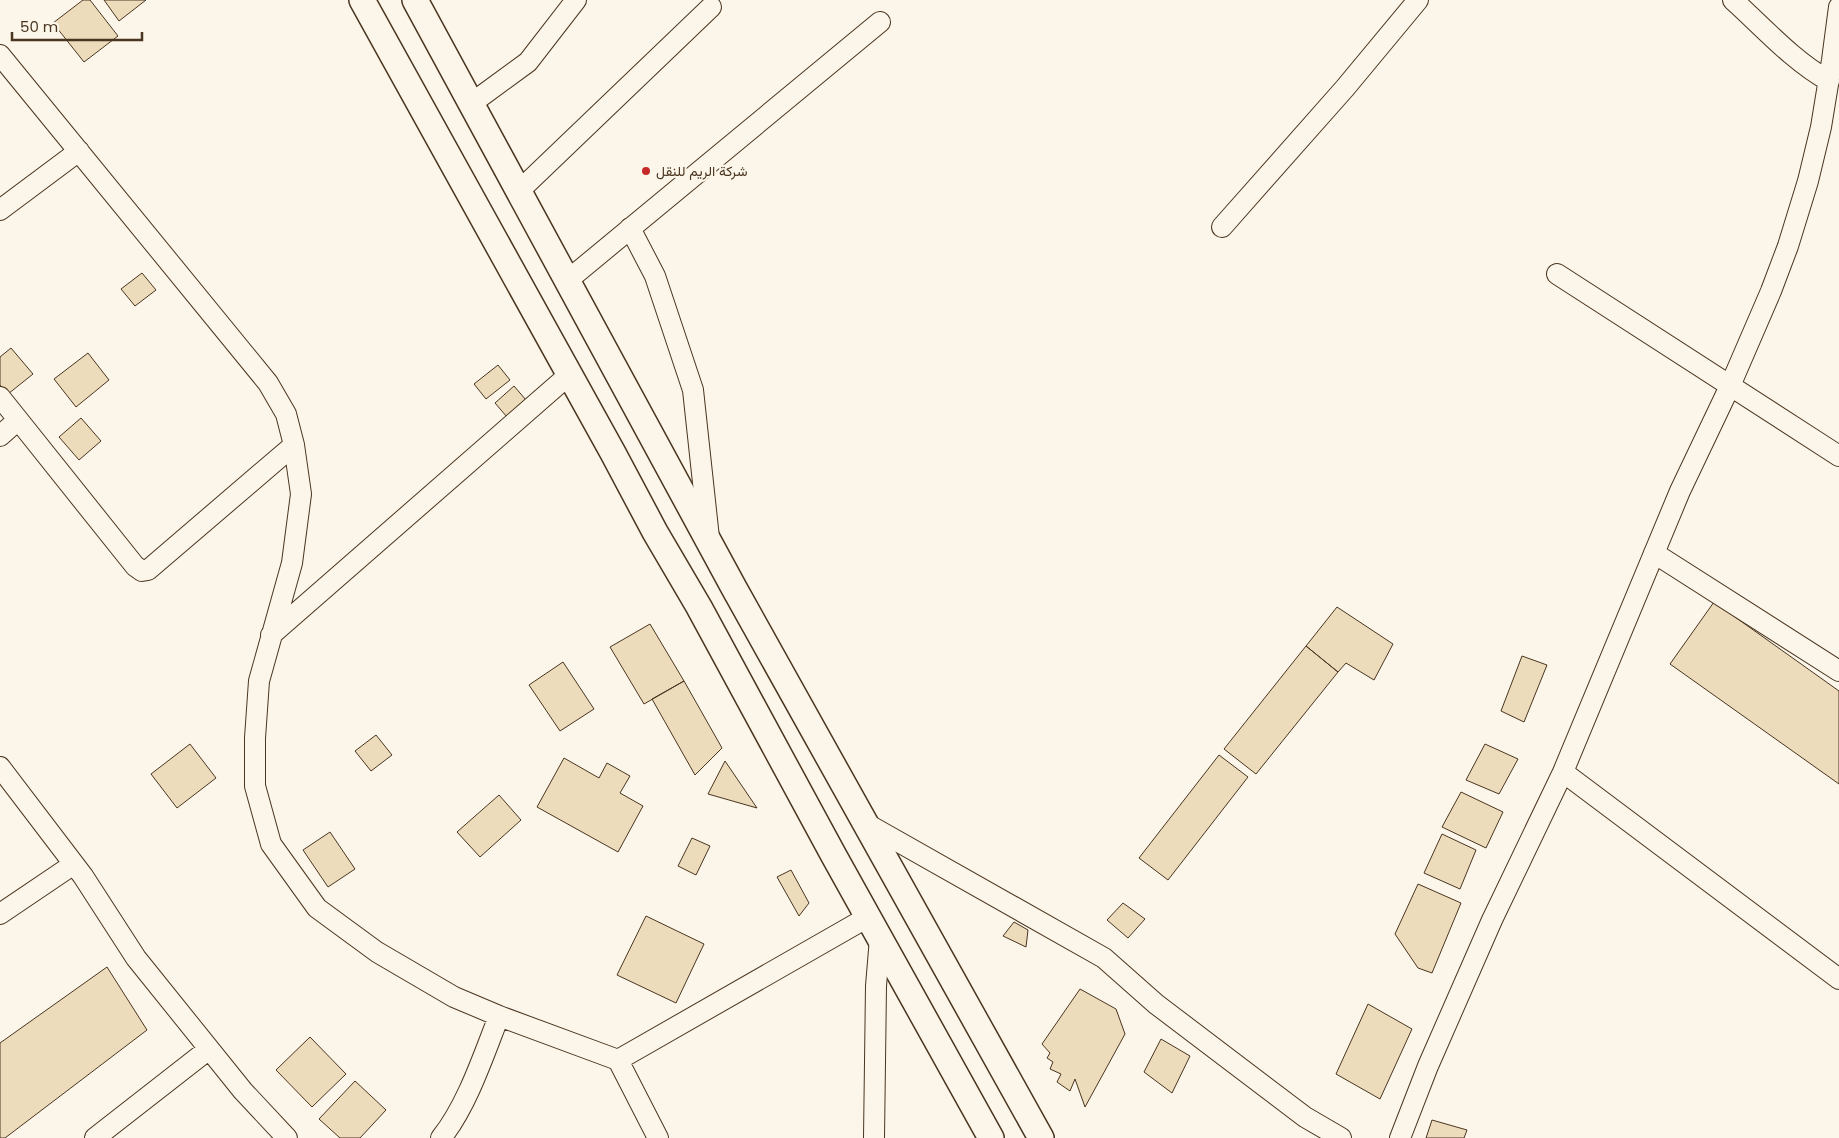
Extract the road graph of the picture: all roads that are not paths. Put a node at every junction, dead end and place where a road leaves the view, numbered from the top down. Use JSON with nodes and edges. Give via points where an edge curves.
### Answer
{"nodes":[{"id":1,"x":362,"y":0,"type":"edge"},
{"id":2,"x":415,"y":0,"type":"edge"},
{"id":3,"x":576,"y":0,"type":"edge"},
{"id":4,"x":1418,"y":0,"type":"edge"},
{"id":5,"x":1733,"y":0,"type":"edge"},
{"id":6,"x":711,"y":7,"type":"dead end"},
{"id":7,"x":1839,"y":7,"type":"edge"},
{"id":8,"x":880,"y":22,"type":"dead end"},
{"id":9,"x":0,"y":55,"type":"edge"},
{"id":10,"x":1829,"y":81,"type":"junction"},
{"id":11,"x":472,"y":103,"type":"junction"},
{"id":12,"x":79,"y":151,"type":"junction"},
{"id":13,"x":519,"y":191,"type":"junction"},
{"id":14,"x":0,"y":210,"type":"edge"},
{"id":15,"x":1222,"y":227,"type":"dead end"},
{"id":16,"x":630,"y":228,"type":"junction"},
{"id":17,"x":1556,"y":274,"type":"dead end"},
{"id":18,"x":568,"y":280,"type":"junction"},
{"id":19,"x":570,"y":374,"type":"junction"},
{"id":20,"x":1730,"y":386,"type":"junction"},
{"id":21,"x":0,"y":397,"type":"edge"},
{"id":22,"x":18,"y":420,"type":"junction"},
{"id":23,"x":0,"y":436,"type":"edge"},
{"id":24,"x":294,"y":445,"type":"junction"},
{"id":25,"x":1839,"y":456,"type":"edge"},
{"id":26,"x":710,"y":542,"type":"junction"},
{"id":27,"x":1654,"y":553,"type":"junction"},
{"id":28,"x":734,"y":588,"type":"junction"},
{"id":29,"x":699,"y":606,"type":"junction"},
{"id":30,"x":271,"y":635,"type":"junction"},
{"id":31,"x":1839,"y":671,"type":"edge"},
{"id":32,"x":0,"y":767,"type":"edge"},
{"id":33,"x":1563,"y":772,"type":"junction"},
{"id":34,"x":867,"y":824,"type":"junction"},
{"id":35,"x":74,"y":864,"type":"junction"},
{"id":36,"x":0,"y":914,"type":"edge"},
{"id":37,"x":868,"y":917,"type":"junction"},
{"id":38,"x":880,"y":938,"type":"junction"},
{"id":39,"x":1839,"y":979,"type":"edge"},
{"id":40,"x":498,"y":1016,"type":"junction"},
{"id":41,"x":209,"y":1049,"type":"junction"},
{"id":42,"x":618,"y":1060,"type":"junction"},
{"id":43,"x":94,"y":1138,"type":"edge"},
{"id":44,"x":288,"y":1138,"type":"edge"},
{"id":45,"x":441,"y":1138,"type":"edge"},
{"id":46,"x":658,"y":1138,"type":"edge"},
{"id":47,"x":874,"y":1138,"type":"edge"},
{"id":48,"x":991,"y":1138,"type":"edge"},
{"id":49,"x":1041,"y":1138,"type":"edge"},
{"id":50,"x":1341,"y":1138,"type":"edge"},
{"id":51,"x":1400,"y":1138,"type":"edge"}],
"edges":[{"from":1,"to":19,"type":"main road"},
{"from":2,"to":11,"type":"main road"},
{"from":3,"to":11,"type":"street","via":[[528,62]]},
{"from":4,"to":15,"type":"street"},
{"from":5,"to":10,"type":"street","via":[[1794,56]]},
{"from":6,"to":13,"type":"street"},
{"from":7,"to":10,"type":"street"},
{"from":8,"to":16,"type":"street"},
{"from":9,"to":12,"type":"street"},
{"from":10,"to":20,"type":"street","via":[[1821,127],[1788,246]]},
{"from":11,"to":13,"type":"main road"},
{"from":12,"to":14,"type":"street"},
{"from":12,"to":24,"type":"street","via":[[268,383],[286,414]]},
{"from":13,"to":18,"type":"main road"},
{"from":16,"to":18,"type":"street"},
{"from":16,"to":26,"type":"street","via":[[655,276],[693,390]]},
{"from":17,"to":20,"type":"street"},
{"from":18,"to":26,"type":"main road"},
{"from":19,"to":29,"type":"main road"},
{"from":19,"to":30,"type":"street"},
{"from":20,"to":25,"type":"street"},
{"from":20,"to":27,"type":"street"},
{"from":21,"to":22,"type":"street"},
{"from":22,"to":23,"type":"street"},
{"from":22,"to":24,"type":"street","via":[[134,566],[142,571],[148,570]]},
{"from":24,"to":30,"type":"street","via":[[300,504],[292,563]]},
{"from":26,"to":28,"type":"main road"},
{"from":27,"to":31,"type":"street"},
{"from":27,"to":33,"type":"street"},
{"from":28,"to":29,"type":"main road"},
{"from":28,"to":34,"type":"main road"},
{"from":29,"to":37,"type":"main road"},
{"from":30,"to":40,"type":"street","via":[[259,681],[254,738],[255,786],[271,844],[318,908],[377,952],[454,997]]},
{"from":32,"to":35,"type":"street"},
{"from":33,"to":39,"type":"street"},
{"from":33,"to":51,"type":"street","via":[[1492,920]]},
{"from":34,"to":49,"type":"main road"},
{"from":34,"to":50,"type":"street","via":[[1104,958],[1156,1004],[1305,1117]]},
{"from":35,"to":36,"type":"street"},
{"from":35,"to":41,"type":"street","via":[[136,958]]},
{"from":37,"to":38,"type":"main road"},
{"from":37,"to":42,"type":"street"},
{"from":38,"to":47,"type":"street","via":[[876,986]]},
{"from":38,"to":48,"type":"main road"},
{"from":40,"to":42,"type":"street"},
{"from":40,"to":45,"type":"street","via":[[477,1073]]},
{"from":41,"to":43,"type":"street"},
{"from":41,"to":44,"type":"street"},
{"from":42,"to":46,"type":"street"}]}
